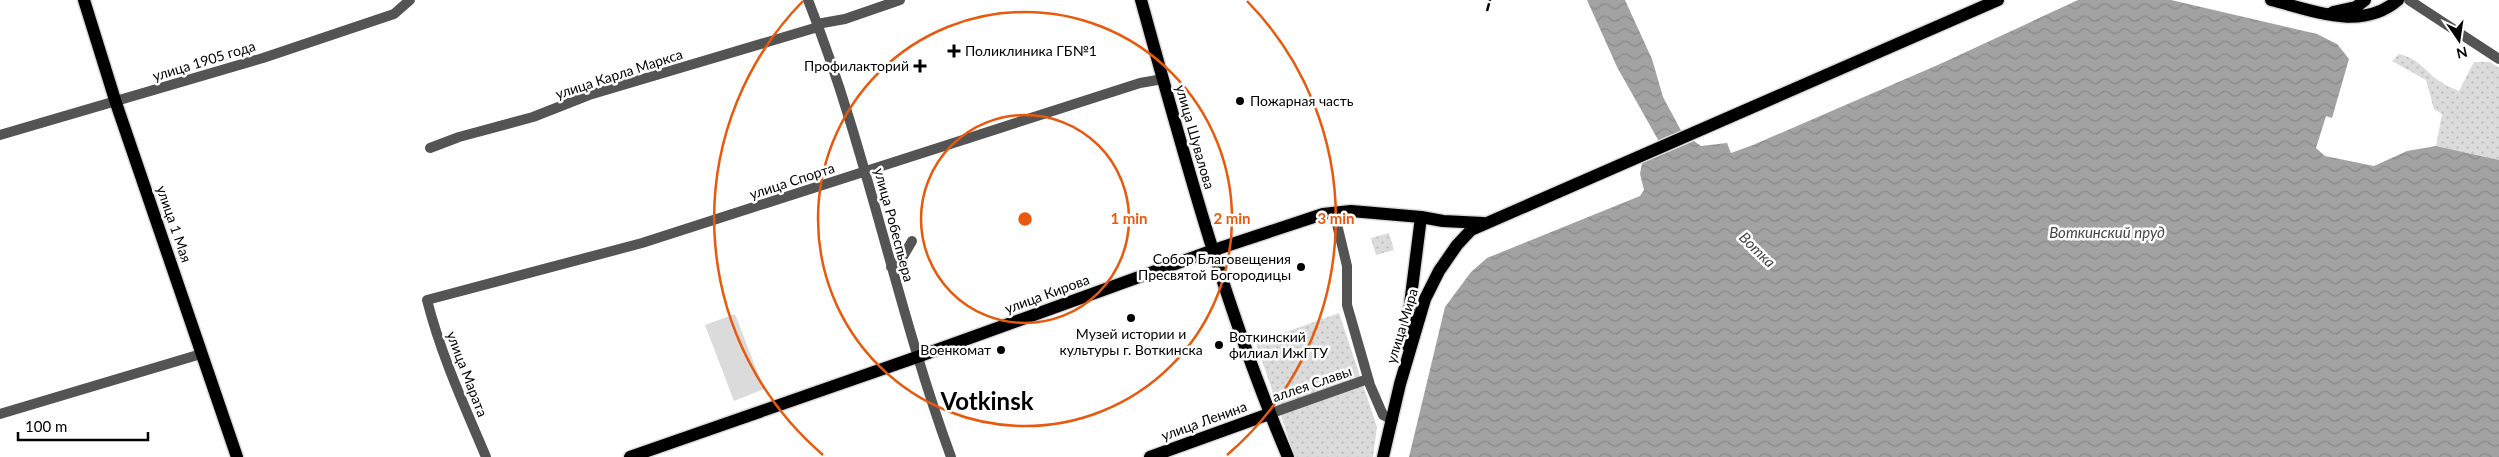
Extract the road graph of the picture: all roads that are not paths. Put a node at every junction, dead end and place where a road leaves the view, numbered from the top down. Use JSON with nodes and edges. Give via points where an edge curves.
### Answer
{"nodes":[{"id":1,"x":84,"y":0,"type":"edge"},
{"id":2,"x":410,"y":0,"type":"edge"},
{"id":3,"x":808,"y":0,"type":"edge"},
{"id":4,"x":900,"y":0,"type":"edge"},
{"id":5,"x":1141,"y":0,"type":"edge"},
{"id":6,"x":1998,"y":0,"type":"edge"},
{"id":7,"x":2271,"y":0,"type":"edge"},
{"id":8,"x":2365,"y":0,"type":"edge"},
{"id":9,"x":2398,"y":0,"type":"edge"},
{"id":10,"x":2409,"y":0,"type":"edge"},
{"id":11,"x":2326,"y":14,"type":"junction"},
{"id":12,"x":818,"y":26,"type":"junction"},
{"id":13,"x":2499,"y":59,"type":"edge"},
{"id":14,"x":1163,"y":79,"type":"junction"},
{"id":15,"x":116,"y":103,"type":"junction"},
{"id":16,"x":0,"y":136,"type":"edge"},
{"id":17,"x":430,"y":148,"type":"dead end"},
{"id":18,"x":867,"y":172,"type":"junction"},
{"id":19,"x":1334,"y":212,"type":"junction"},
{"id":20,"x":1421,"y":217,"type":"junction"},
{"id":21,"x":1483,"y":223,"type":"junction"},
{"id":22,"x":912,"y":242,"type":"dead end"},
{"id":23,"x":1211,"y":251,"type":"junction"},
{"id":24,"x":891,"y":267,"type":"junction"},
{"id":25,"x":427,"y":300,"type":"joint"},
{"id":26,"x":201,"y":354,"type":"junction"},
{"id":27,"x":917,"y":357,"type":"junction"},
{"id":28,"x":1365,"y":380,"type":"dead end"},
{"id":29,"x":1400,"y":384,"type":"junction"},
{"id":30,"x":0,"y":414,"type":"edge"},
{"id":31,"x":1269,"y":414,"type":"junction"},
{"id":32,"x":1392,"y":420,"type":"junction"},
{"id":33,"x":237,"y":457,"type":"edge"},
{"id":34,"x":486,"y":457,"type":"edge"},
{"id":35,"x":630,"y":457,"type":"edge"},
{"id":36,"x":951,"y":457,"type":"edge"},
{"id":37,"x":1150,"y":457,"type":"edge"},
{"id":38,"x":1288,"y":457,"type":"edge"},
{"id":39,"x":1383,"y":457,"type":"edge"}],
"edges":[{"from":1,"to":15,"type":"main road","name":"улица 1 Мая"},
{"from":2,"to":15,"type":"street","name":"улица 1905 года","via":[[394,14]]},
{"from":3,"to":12,"type":"street","name":"улица Робеспьера"},
{"from":4,"to":12,"type":"street","name":"улица Карла Маркса"},
{"from":5,"to":14,"type":"main road","name":"улица Шувалова"},
{"from":6,"to":21,"type":"main road"},
{"from":7,"to":11,"type":"main road"},
{"from":8,"to":11,"type":"main road","via":[[2356,7]]},
{"from":9,"to":11,"type":"main road","via":[[2386,10],[2361,17]]},
{"from":10,"to":13,"type":"street"},
{"from":12,"to":17,"type":"street","name":"улица Карла Маркса","via":[[589,95],[533,117]]},
{"from":12,"to":18,"type":"street","name":"улица Робеспьера"},
{"from":14,"to":18,"type":"street","name":"улица Спорта","via":[[1140,83]]},
{"from":14,"to":23,"type":"main road","name":"улица Шувалова"},
{"from":15,"to":16,"type":"street","name":"улица 1905 года"},
{"from":15,"to":26,"type":"main road","name":"улица 1 Мая"},
{"from":18,"to":24,"type":"street","name":"улица Робеспьера"},
{"from":18,"to":25,"type":"street","name":"улица Спорта","via":[[642,243]]},
{"from":19,"to":20,"type":"main road","name":"улица Кирова"},
{"from":19,"to":23,"type":"main road","name":"улица Кирова"},
{"from":19,"to":32,"type":"street","via":[[1347,266],[1347,305],[1370,385],[1383,415]]},
{"from":20,"to":21,"type":"main road","name":"улица Кирова"},
{"from":20,"to":29,"type":"main road"},
{"from":21,"to":29,"type":"main road","name":"улица Мира","via":[[1457,245],[1431,285]]},
{"from":22,"to":24,"type":"street","via":[[902,260]]},
{"from":23,"to":27,"type":"main road","name":"улица Кирова"},
{"from":23,"to":31,"type":"main road","name":"улица Шувалова"},
{"from":24,"to":27,"type":"street","name":"улица Робеспьера"},
{"from":25,"to":34,"type":"street","name":"улица Марата","via":[[451,376]]},
{"from":26,"to":30,"type":"street"},
{"from":26,"to":33,"type":"main road","name":"улица 1 Мая"},
{"from":27,"to":35,"type":"main road","name":"улица Кирова"},
{"from":27,"to":36,"type":"street","name":"улица Робеспьера"},
{"from":28,"to":31,"type":"street","name":"аллея Славы"},
{"from":29,"to":32,"type":"main road","name":"улица Мира"},
{"from":31,"to":37,"type":"main road","name":"улица Ленина"},
{"from":31,"to":38,"type":"main road","name":"улица Шувалова"},
{"from":32,"to":39,"type":"main road","name":"улица Мира"}]}
